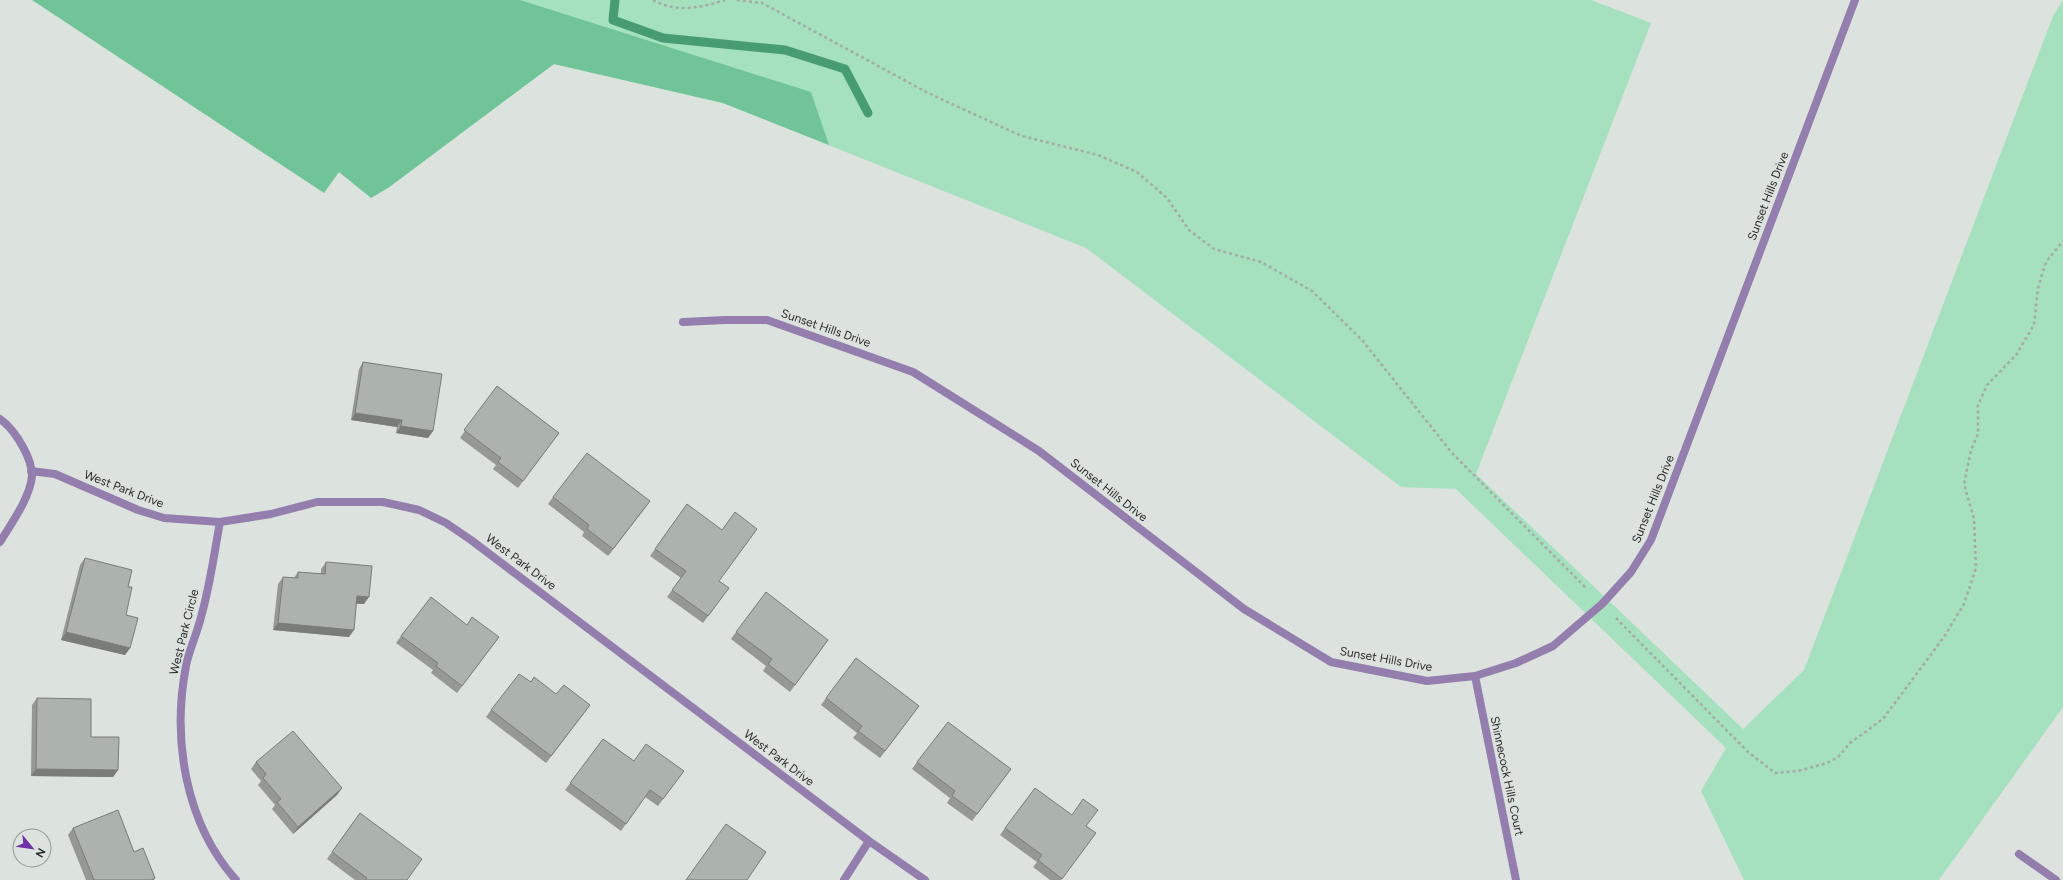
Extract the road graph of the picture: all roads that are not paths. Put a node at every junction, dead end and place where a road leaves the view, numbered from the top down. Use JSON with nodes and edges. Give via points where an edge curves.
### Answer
{"nodes":[{"id":1,"x":1855,"y":0,"type":"edge"},
{"id":2,"x":683,"y":322,"type":"dead end"},
{"id":3,"x":0,"y":419,"type":"edge"},
{"id":4,"x":31,"y":470,"type":"junction"},
{"id":5,"x":220,"y":522,"type":"junction"},
{"id":6,"x":0,"y":542,"type":"edge"},
{"id":7,"x":1475,"y":676,"type":"junction"},
{"id":8,"x":869,"y":841,"type":"junction"},
{"id":9,"x":2019,"y":854,"type":"dead end"},
{"id":10,"x":236,"y":880,"type":"edge"},
{"id":11,"x":844,"y":880,"type":"edge"},
{"id":12,"x":925,"y":880,"type":"edge"},
{"id":13,"x":1516,"y":880,"type":"edge"},
{"id":14,"x":2056,"y":880,"type":"edge"}],
"edges":[{"from":1,"to":7,"type":"street","name":"Sunset Hills Drive","via":[[1651,540],[1631,572],[1602,604],[1553,646],[1516,663]]},
{"from":2,"to":7,"type":"street","name":"Sunset Hills Drive","via":[[767,320],[913,372],[1039,452],[1244,609],[1330,662],[1427,681]]},
{"from":3,"to":4,"type":"street","via":[[19,439],[29,458]]},
{"from":4,"to":5,"type":"street","name":"West Park Drive","via":[[55,474],[138,510],[164,518]]},
{"from":4,"to":6,"type":"street","via":[[32,477],[22,504]]},
{"from":5,"to":8,"type":"street","name":"West Park Drive","via":[[271,514],[317,502],[348,501],[383,502],[419,510],[446,523]]},
{"from":5,"to":10,"type":"street","name":"West Park Circle","via":[[202,616],[186,665],[180,729],[185,773],[195,808],[210,841]]},
{"from":7,"to":13,"type":"street","name":"Shinnecock Hills Court"},
{"from":8,"to":11,"type":"street"},
{"from":8,"to":12,"type":"street","name":"West Park Drive"},
{"from":9,"to":14,"type":"street"}]}
